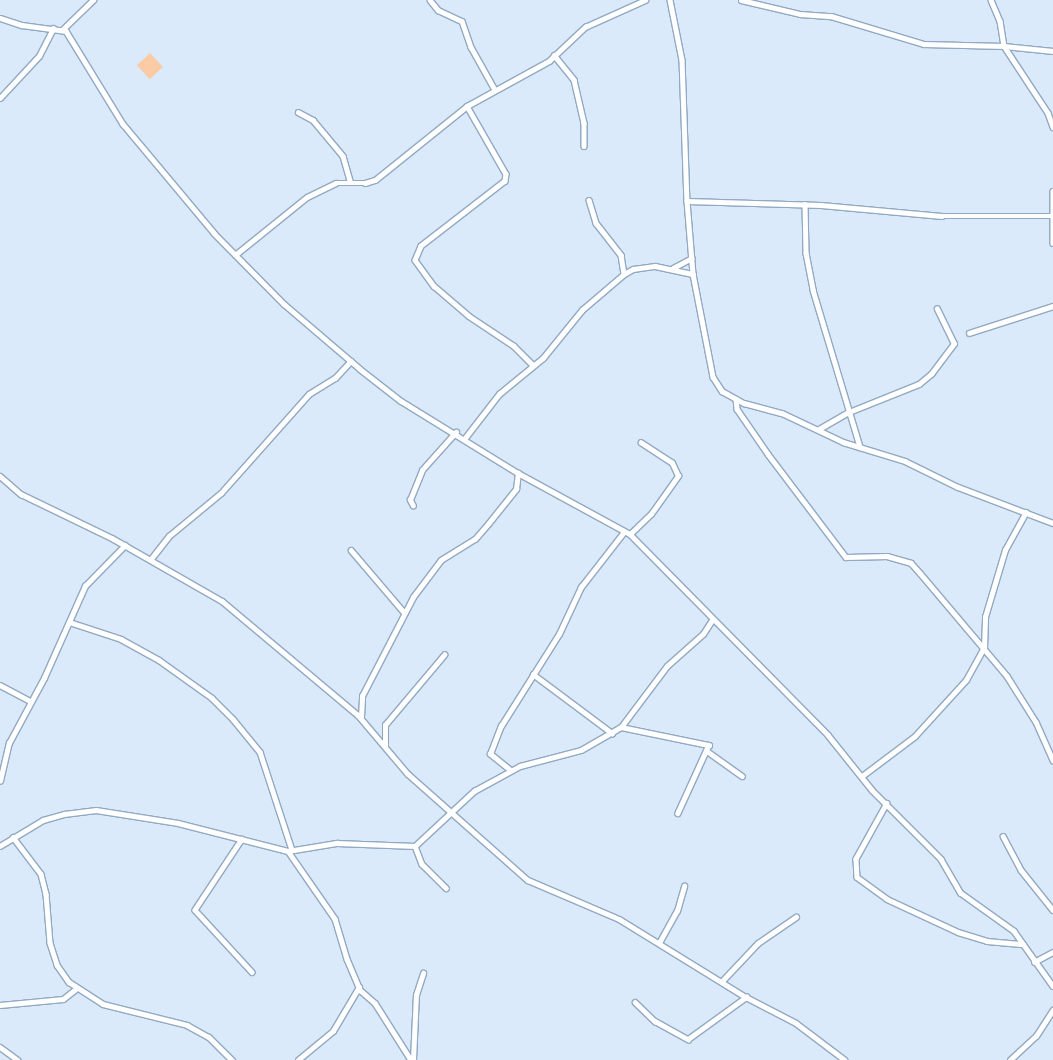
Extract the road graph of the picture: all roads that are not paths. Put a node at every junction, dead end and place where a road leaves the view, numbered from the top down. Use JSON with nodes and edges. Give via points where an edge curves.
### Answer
{"nodes":[{"id":1,"x":93,"y":0,"type":"edge"},
{"id":2,"x":430,"y":0,"type":"edge"},
{"id":3,"x":645,"y":0,"type":"edge"},
{"id":4,"x":670,"y":0,"type":"edge"},
{"id":5,"x":741,"y":0,"type":"edge"},
{"id":6,"x":992,"y":0,"type":"edge"},
{"id":7,"x":0,"y":18,"type":"edge"},
{"id":8,"x":52,"y":28,"type":"junction"},
{"id":9,"x":63,"y":29,"type":"junction"},
{"id":10,"x":1004,"y":46,"type":"junction"},
{"id":11,"x":1053,"y":51,"type":"edge"},
{"id":12,"x":554,"y":55,"type":"junction"},
{"id":13,"x":494,"y":90,"type":"junction"},
{"id":14,"x":0,"y":98,"type":"edge"},
{"id":15,"x":467,"y":106,"type":"junction"},
{"id":16,"x":298,"y":112,"type":"dead end"},
{"id":17,"x":1053,"y":127,"type":"edge"},
{"id":18,"x":584,"y":146,"type":"dead end"},
{"id":19,"x":350,"y":181,"type":"junction"},
{"id":20,"x":1053,"y":191,"type":"edge"},
{"id":21,"x":589,"y":200,"type":"dead end"},
{"id":22,"x":687,"y":200,"type":"junction"},
{"id":23,"x":805,"y":204,"type":"junction"},
{"id":24,"x":1052,"y":216,"type":"edge"},
{"id":25,"x":1053,"y":243,"type":"edge"},
{"id":26,"x":235,"y":255,"type":"junction"},
{"id":27,"x":692,"y":258,"type":"junction"},
{"id":28,"x":673,"y":268,"type":"junction"},
{"id":29,"x":624,"y":274,"type":"junction"},
{"id":30,"x":693,"y":274,"type":"junction"},
{"id":31,"x":1053,"y":306,"type":"edge"},
{"id":32,"x":937,"y":309,"type":"dead end"},
{"id":33,"x":969,"y":333,"type":"dead end"},
{"id":34,"x":351,"y":361,"type":"junction"},
{"id":35,"x":533,"y":364,"type":"junction"},
{"id":36,"x":736,"y":399,"type":"junction"},
{"id":37,"x":849,"y":412,"type":"junction"},
{"id":38,"x":819,"y":429,"type":"junction"},
{"id":39,"x":456,"y":432,"type":"junction"},
{"id":40,"x":465,"y":438,"type":"junction"},
{"id":41,"x":641,"y":443,"type":"dead end"},
{"id":42,"x":860,"y":446,"type":"junction"},
{"id":43,"x":518,"y":472,"type":"junction"},
{"id":44,"x":0,"y":476,"type":"edge"},
{"id":45,"x":413,"y":506,"type":"dead end"},
{"id":46,"x":1026,"y":512,"type":"junction"},
{"id":47,"x":1053,"y":523,"type":"edge"},
{"id":48,"x":624,"y":532,"type":"junction"},
{"id":49,"x":630,"y":534,"type":"junction"},
{"id":50,"x":125,"y":545,"type":"junction"},
{"id":51,"x":351,"y":550,"type":"dead end"},
{"id":52,"x":151,"y":559,"type":"junction"},
{"id":53,"x":403,"y":611,"type":"junction"},
{"id":54,"x":712,"y":620,"type":"junction"},
{"id":55,"x":69,"y":622,"type":"junction"},
{"id":56,"x":984,"y":648,"type":"junction"},
{"id":57,"x":444,"y":655,"type":"dead end"},
{"id":58,"x":533,"y":674,"type":"junction"},
{"id":59,"x":0,"y":685,"type":"edge"},
{"id":60,"x":30,"y":701,"type":"junction"},
{"id":61,"x":361,"y":717,"type":"junction"},
{"id":62,"x":621,"y":728,"type":"junction"},
{"id":63,"x":612,"y":733,"type":"junction"},
{"id":64,"x":385,"y":749,"type":"junction"},
{"id":65,"x":707,"y":751,"type":"junction"},
{"id":66,"x":1053,"y":760,"type":"edge"},
{"id":67,"x":511,"y":770,"type":"junction"},
{"id":68,"x":742,"y":776,"type":"dead end"},
{"id":69,"x":862,"y":776,"type":"junction"},
{"id":70,"x":0,"y":781,"type":"edge"},
{"id":71,"x":887,"y":803,"type":"junction"},
{"id":72,"x":451,"y":813,"type":"junction"},
{"id":73,"x":678,"y":813,"type":"dead end"},
{"id":74,"x":1004,"y":836,"type":"dead end"},
{"id":75,"x":13,"y":837,"type":"junction"},
{"id":76,"x":242,"y":839,"type":"junction"},
{"id":77,"x":0,"y":844,"type":"edge"},
{"id":78,"x":415,"y":846,"type":"junction"},
{"id":79,"x":290,"y":850,"type":"junction"},
{"id":80,"x":684,"y":886,"type":"dead end"},
{"id":81,"x":446,"y":888,"type":"dead end"},
{"id":82,"x":1053,"y":910,"type":"edge"},
{"id":83,"x":796,"y":917,"type":"dead end"},
{"id":84,"x":659,"y":943,"type":"junction"},
{"id":85,"x":1023,"y":944,"type":"junction"},
{"id":86,"x":1053,"y":952,"type":"edge"},
{"id":87,"x":1034,"y":962,"type":"junction"},
{"id":88,"x":252,"y":972,"type":"dead end"},
{"id":89,"x":423,"y":972,"type":"dead end"},
{"id":90,"x":723,"y":980,"type":"junction"},
{"id":91,"x":1053,"y":986,"type":"edge"},
{"id":92,"x":359,"y":987,"type":"junction"},
{"id":93,"x":77,"y":988,"type":"junction"},
{"id":94,"x":746,"y":996,"type":"junction"},
{"id":95,"x":635,"y":1002,"type":"dead end"},
{"id":96,"x":0,"y":1005,"type":"edge"},
{"id":97,"x":1053,"y":1010,"type":"edge"},
{"id":98,"x":0,"y":1047,"type":"edge"},
{"id":99,"x":18,"y":1060,"type":"edge"},
{"id":100,"x":232,"y":1060,"type":"edge"},
{"id":101,"x":298,"y":1060,"type":"edge"},
{"id":102,"x":412,"y":1060,"type":"edge"},
{"id":103,"x":845,"y":1060,"type":"edge"},
{"id":104,"x":1010,"y":1060,"type":"edge"}],
"edges":[{"from":1,"to":9,"type":"street"},
{"from":2,"to":13,"type":"street","via":[[438,10],[462,21],[471,47]]},
{"from":3,"to":12,"type":"street","via":[[585,27]]},
{"from":4,"to":22,"type":"street","via":[[681,44]]},
{"from":5,"to":10,"type":"street","via":[[800,14],[831,16],[924,44]]},
{"from":6,"to":10,"type":"street"},
{"from":7,"to":8,"type":"street","via":[[22,25]]},
{"from":8,"to":9,"type":"street"},
{"from":8,"to":14,"type":"street","via":[[39,56]]},
{"from":9,"to":26,"type":"street","via":[[132,136]]},
{"from":10,"to":11,"type":"street"},
{"from":10,"to":17,"type":"street","via":[[1048,113]]},
{"from":12,"to":13,"type":"street"},
{"from":12,"to":18,"type":"street","via":[[574,80],[584,124]]},
{"from":13,"to":15,"type":"street"},
{"from":15,"to":19,"type":"street","via":[[380,177],[365,184]]},
{"from":15,"to":35,"type":"street","via":[[506,174],[505,181],[421,246],[415,260],[426,277],[459,307],[514,346]]},
{"from":16,"to":19,"type":"street","via":[[313,120],[343,156]]},
{"from":19,"to":26,"type":"street","via":[[328,185],[307,197]]},
{"from":20,"to":24,"type":"street"},
{"from":21,"to":29,"type":"street","via":[[596,223],[621,255]]},
{"from":22,"to":23,"type":"street"},
{"from":22,"to":27,"type":"street"},
{"from":23,"to":24,"type":"street","via":[[942,216]]},
{"from":23,"to":37,"type":"street","via":[[806,253],[813,290]]},
{"from":24,"to":25,"type":"street"},
{"from":26,"to":34,"type":"street","via":[[284,304]]},
{"from":27,"to":28,"type":"street"},
{"from":27,"to":30,"type":"street"},
{"from":28,"to":29,"type":"street","via":[[633,269]]},
{"from":28,"to":30,"type":"street"},
{"from":29,"to":35,"type":"street","via":[[597,295],[567,326],[543,358]]},
{"from":30,"to":36,"type":"street","via":[[713,377],[722,391]]},
{"from":31,"to":33,"type":"street","via":[[1026,312]]},
{"from":32,"to":37,"type":"street","via":[[954,344],[931,374],[919,384]]},
{"from":34,"to":39,"type":"street","via":[[401,401]]},
{"from":34,"to":52,"type":"street","via":[[335,378],[309,394],[221,494],[169,536]]},
{"from":35,"to":40,"type":"street","via":[[499,394]]},
{"from":36,"to":38,"type":"street"},
{"from":36,"to":56,"type":"street","via":[[737,409],[768,454],[846,556],[888,556],[911,563]]},
{"from":37,"to":38,"type":"street"},
{"from":37,"to":42,"type":"street"},
{"from":38,"to":42,"type":"street"},
{"from":39,"to":40,"type":"street"},
{"from":39,"to":45,"type":"street","via":[[422,470],[410,500]]},
{"from":40,"to":43,"type":"street"},
{"from":41,"to":49,"type":"street","via":[[672,463],[678,476],[652,514]]},
{"from":42,"to":46,"type":"street","via":[[905,461],[958,487]]},
{"from":43,"to":48,"type":"street"},
{"from":43,"to":53,"type":"street","via":[[516,489],[488,524],[475,539],[440,560]]},
{"from":44,"to":50,"type":"street","via":[[21,494]]},
{"from":46,"to":47,"type":"street"},
{"from":46,"to":56,"type":"street","via":[[1005,550],[985,617]]},
{"from":48,"to":49,"type":"street"},
{"from":48,"to":58,"type":"street","via":[[581,587],[559,634]]},
{"from":49,"to":54,"type":"street"},
{"from":50,"to":52,"type":"street"},
{"from":50,"to":55,"type":"street","via":[[85,586]]},
{"from":51,"to":53,"type":"street"},
{"from":52,"to":61,"type":"street","via":[[222,601]]},
{"from":53,"to":61,"type":"street","via":[[362,696]]},
{"from":54,"to":62,"type":"street","via":[[703,634],[667,666]]},
{"from":54,"to":69,"type":"street","via":[[788,693]]},
{"from":55,"to":60,"type":"street"},
{"from":55,"to":79,"type":"street","via":[[121,639],[159,660],[226,712],[260,752]]},
{"from":56,"to":66,"type":"street","via":[[1036,722]]},
{"from":56,"to":69,"type":"street","via":[[966,680],[939,712],[889,758]]},
{"from":57,"to":64,"type":"street","via":[[385,725]]},
{"from":58,"to":63,"type":"street"},
{"from":58,"to":67,"type":"street","via":[[501,726],[490,754]]},
{"from":59,"to":60,"type":"street"},
{"from":60,"to":70,"type":"street","via":[[9,743]]},
{"from":61,"to":64,"type":"street"},
{"from":62,"to":63,"type":"street"},
{"from":62,"to":65,"type":"street","via":[[707,743]]},
{"from":63,"to":67,"type":"street","via":[[581,750]]},
{"from":64,"to":72,"type":"street"},
{"from":65,"to":68,"type":"street"},
{"from":65,"to":73,"type":"street"},
{"from":67,"to":72,"type":"street","via":[[474,791]]},
{"from":69,"to":71,"type":"street"},
{"from":71,"to":85,"type":"street","via":[[941,859],[961,893],[1006,923]]},
{"from":71,"to":85,"type":"street","via":[[856,859],[856,877],[887,899],[958,932],[987,941]]},
{"from":72,"to":78,"type":"street"},
{"from":72,"to":84,"type":"street","via":[[528,880],[618,919]]},
{"from":74,"to":82,"type":"street","via":[[1021,870]]},
{"from":75,"to":76,"type":"street","via":[[56,816],[96,810],[178,823]]},
{"from":75,"to":77,"type":"street"},
{"from":75,"to":93,"type":"street","via":[[40,874],[56,965]]},
{"from":76,"to":79,"type":"street"},
{"from":76,"to":88,"type":"street","via":[[195,910]]},
{"from":78,"to":79,"type":"street","via":[[337,844]]},
{"from":78,"to":81,"type":"street","via":[[422,864]]},
{"from":79,"to":92,"type":"street","via":[[336,919]]},
{"from":80,"to":84,"type":"street","via":[[677,911]]},
{"from":83,"to":90,"type":"street","via":[[758,943]]},
{"from":84,"to":90,"type":"street"},
{"from":85,"to":87,"type":"street"},
{"from":86,"to":87,"type":"street"},
{"from":87,"to":91,"type":"street"},
{"from":89,"to":102,"type":"street","via":[[416,995]]},
{"from":90,"to":94,"type":"street"},
{"from":92,"to":101,"type":"street","via":[[333,1031]]},
{"from":92,"to":102,"type":"street","via":[[375,1003]]},
{"from":93,"to":96,"type":"street","via":[[63,999]]},
{"from":93,"to":100,"type":"street","via":[[103,1004],[187,1025],[208,1037]]},
{"from":94,"to":95,"type":"street","via":[[688,1038],[656,1021]]},
{"from":94,"to":103,"type":"street","via":[[796,1023]]},
{"from":97,"to":104,"type":"street","via":[[1036,1036]]},
{"from":98,"to":99,"type":"street"}]}
